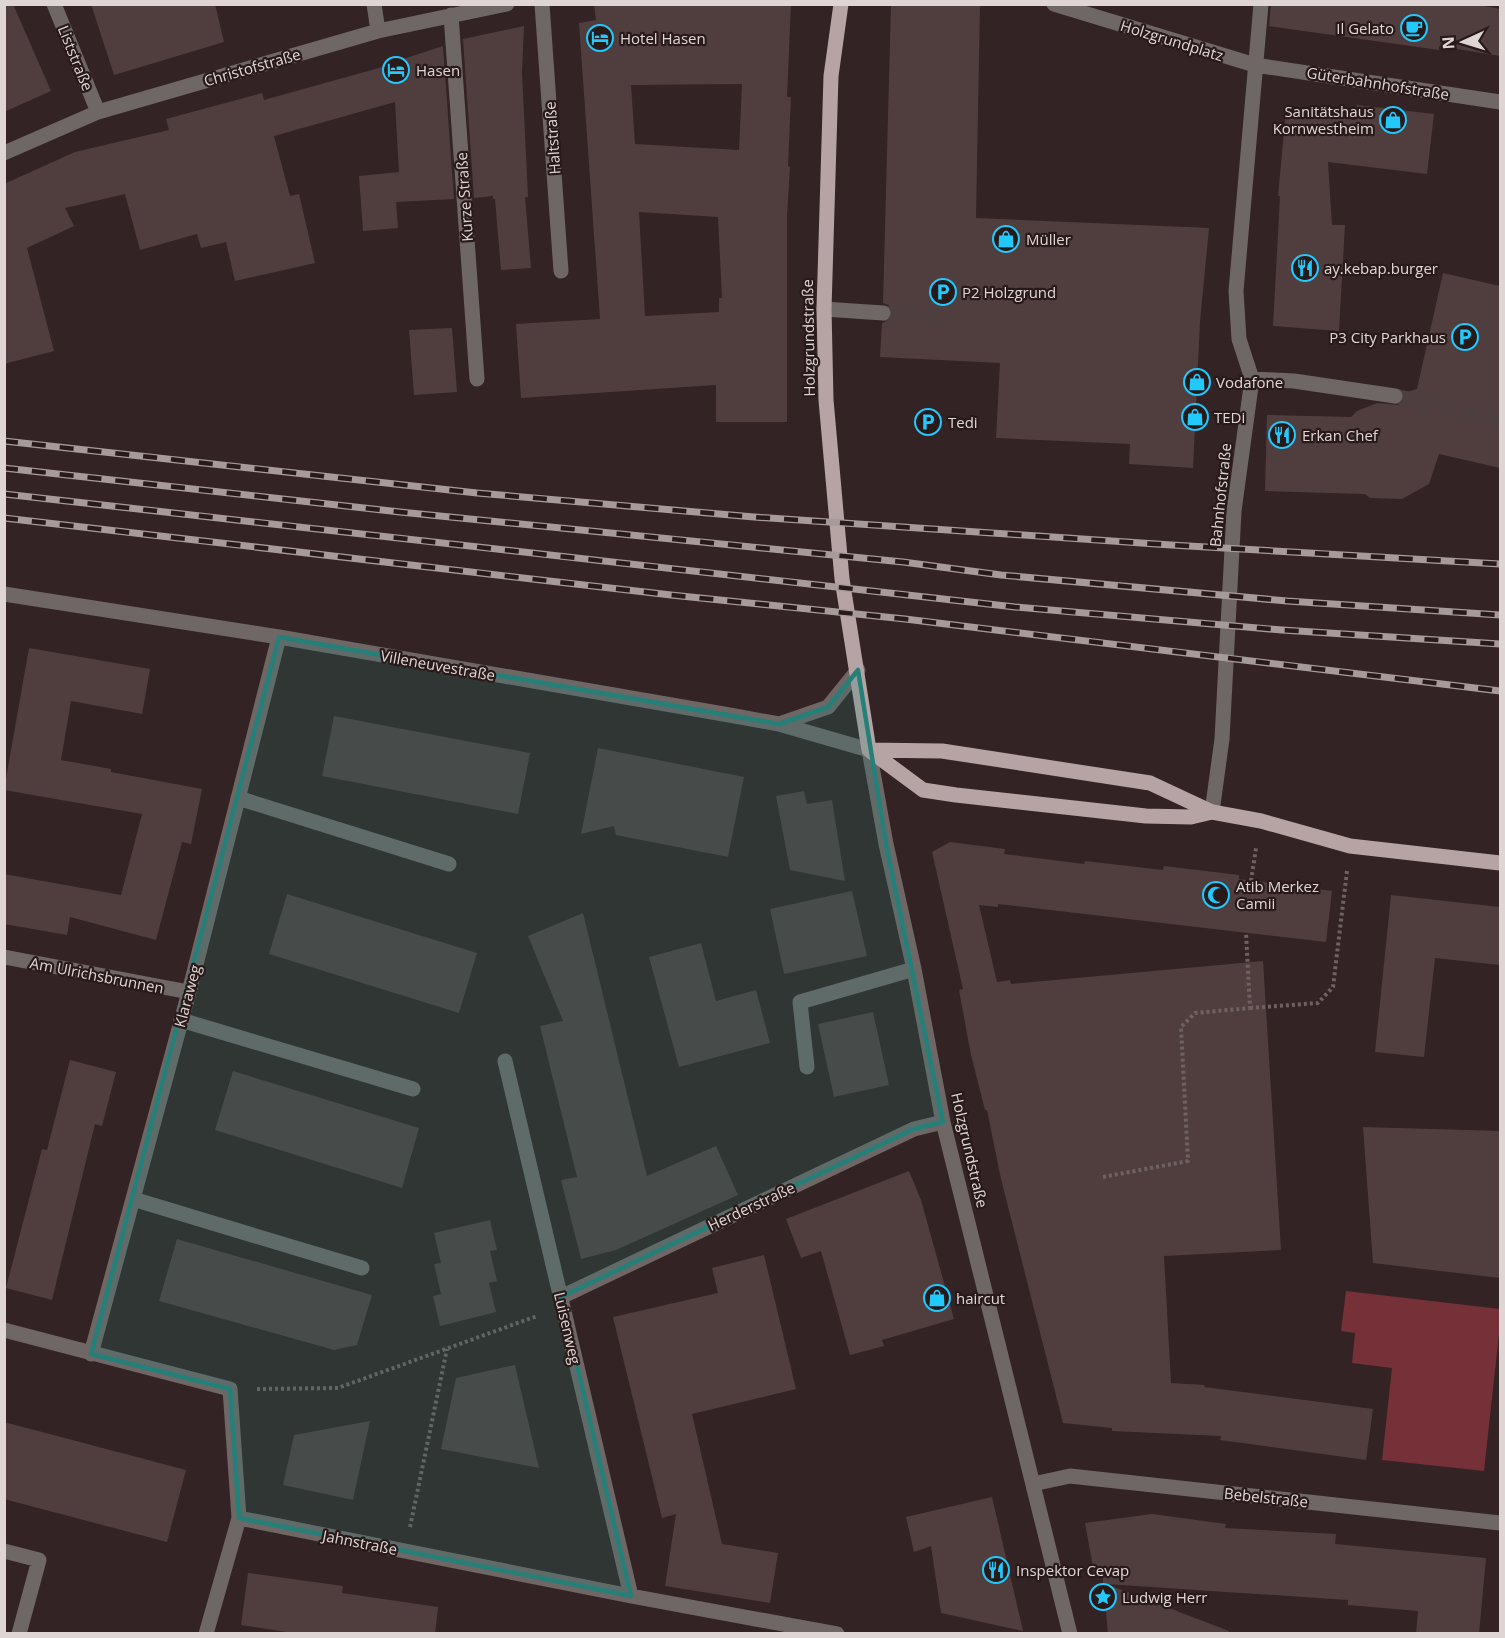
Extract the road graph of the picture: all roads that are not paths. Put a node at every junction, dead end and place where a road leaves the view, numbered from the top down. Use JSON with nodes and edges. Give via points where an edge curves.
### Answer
{"nodes":[{"id":1,"x":54,"y":4,"type":"edge"},
{"id":2,"x":374,"y":4,"type":"edge"},
{"id":3,"x":507,"y":4,"type":"edge"},
{"id":4,"x":543,"y":4,"type":"edge"},
{"id":5,"x":841,"y":4,"type":"edge"},
{"id":6,"x":1054,"y":4,"type":"edge"},
{"id":7,"x":1261,"y":4,"type":"edge"},
{"id":8,"x":451,"y":15,"type":"junction"},
{"id":9,"x":378,"y":31,"type":"junction"},
{"id":10,"x":1255,"y":65,"type":"junction"},
{"id":11,"x":1500,"y":102,"type":"edge"},
{"id":12,"x":98,"y":112,"type":"junction"},
{"id":13,"x":4,"y":153,"type":"edge"},
{"id":14,"x":561,"y":271,"type":"dead end"},
{"id":15,"x":824,"y":309,"type":"junction"},
{"id":16,"x":883,"y":313,"type":"tunnel mouth"},
{"id":17,"x":477,"y":379,"type":"dead end"},
{"id":18,"x":1252,"y":379,"type":"junction"},
{"id":19,"x":1395,"y":396,"type":"tunnel mouth"},
{"id":20,"x":4,"y":594,"type":"edge"},
{"id":21,"x":279,"y":637,"type":"junction"},
{"id":22,"x":858,"y":670,"type":"junction"},
{"id":23,"x":779,"y":724,"type":"junction"},
{"id":24,"x":869,"y":750,"type":"junction"},
{"id":25,"x":238,"y":798,"type":"junction"},
{"id":26,"x":1212,"y":812,"type":"junction"},
{"id":27,"x":1500,"y":863,"type":"edge"},
{"id":28,"x":448,"y":864,"type":"dead end"},
{"id":29,"x":4,"y":957,"type":"edge"},
{"id":30,"x":914,"y":969,"type":"junction"},
{"id":31,"x":189,"y":992,"type":"junction"},
{"id":32,"x":181,"y":1020,"type":"junction"},
{"id":33,"x":506,"y":1061,"type":"dead end"},
{"id":34,"x":807,"y":1067,"type":"dead end"},
{"id":35,"x":413,"y":1089,"type":"dead end"},
{"id":36,"x":944,"y":1122,"type":"junction"},
{"id":37,"x":133,"y":1199,"type":"junction"},
{"id":38,"x":362,"y":1268,"type":"dead end"},
{"id":39,"x":561,"y":1297,"type":"junction"},
{"id":40,"x":4,"y":1330,"type":"edge"},
{"id":41,"x":91,"y":1354,"type":"junction"},
{"id":42,"x":1033,"y":1484,"type":"junction"},
{"id":43,"x":239,"y":1518,"type":"junction"},
{"id":44,"x":1500,"y":1523,"type":"edge"},
{"id":45,"x":4,"y":1551,"type":"edge"},
{"id":46,"x":631,"y":1596,"type":"junction"},
{"id":47,"x":207,"y":1633,"type":"edge"},
{"id":48,"x":19,"y":1634,"type":"edge"},
{"id":49,"x":837,"y":1634,"type":"edge"},
{"id":50,"x":1070,"y":1634,"type":"edge"}],
"edges":[{"from":1,"to":12,"type":"street","name":"Liststraße"},
{"from":2,"to":9,"type":"street"},
{"from":3,"to":8,"type":"street","name":"Christofstraße"},
{"from":4,"to":14,"type":"street","name":"Haltstraße"},
{"from":5,"to":15,"type":"main road","name":"Holzgrundstraße","via":[[831,76]]},
{"from":6,"to":10,"type":"street","name":"Holzgrundplatz"},
{"from":7,"to":10,"type":"street","name":"Bahnhofstraße"},
{"from":8,"to":9,"type":"street","name":"Christofstraße"},
{"from":8,"to":17,"type":"street","name":"Kurze Straße"},
{"from":9,"to":12,"type":"street","name":"Christofstraße"},
{"from":10,"to":11,"type":"street","name":"Güterbahnhofstraße"},
{"from":10,"to":18,"type":"street","name":"Bahnhofstraße","via":[[1236,291],[1239,339]]},
{"from":12,"to":13,"type":"street","name":"Christofstraße"},
{"from":15,"to":16,"type":"street"},
{"from":15,"to":22,"type":"main road","name":"Holzgrundstraße","via":[[829,443],[842,579]]},
{"from":18,"to":19,"type":"street"},
{"from":18,"to":26,"type":"street","name":"Bahnhofstraße","via":[[1234,511],[1222,739]]},
{"from":20,"to":21,"type":"street","name":"Villeneuvestraße"},
{"from":21,"to":23,"type":"street","name":"Villeneuvestraße"},
{"from":21,"to":25,"type":"street","name":"Klaraweg"},
{"from":22,"to":23,"type":"street","via":[[828,707]]},
{"from":22,"to":24,"type":"main road","name":"Holzgrundstraße"},
{"from":23,"to":24,"type":"street","name":"Villeneuvestraße"},
{"from":24,"to":26,"type":"main road","via":[[942,751],[1150,783]]},
{"from":24,"to":26,"type":"main road","via":[[923,790],[1146,816],[1191,817]]},
{"from":24,"to":30,"type":"street","name":"Holzgrundstraße"},
{"from":25,"to":28,"type":"street"},
{"from":25,"to":31,"type":"street","name":"Klaraweg"},
{"from":26,"to":27,"type":"main road","via":[[1350,846]]},
{"from":29,"to":31,"type":"street","name":"Am Ulrichsbrunnen"},
{"from":30,"to":34,"type":"street","via":[[800,1002]]},
{"from":30,"to":36,"type":"street","name":"Holzgrundstraße"},
{"from":31,"to":32,"type":"street","name":"Klaraweg"},
{"from":32,"to":35,"type":"street"},
{"from":32,"to":37,"type":"street","name":"Klaraweg"},
{"from":33,"to":39,"type":"street","name":"Luisenweg"},
{"from":36,"to":39,"type":"street","name":"Herderstraße","via":[[914,1129]]},
{"from":36,"to":42,"type":"street","name":"Holzgrundstraße"},
{"from":37,"to":38,"type":"street"},
{"from":37,"to":41,"type":"street","name":"Klaraweg"},
{"from":39,"to":46,"type":"street","name":"Luisenweg"},
{"from":40,"to":41,"type":"street"},
{"from":41,"to":43,"type":"street","via":[[230,1389]]},
{"from":42,"to":44,"type":"street","name":"Bebelstraße","via":[[1070,1476]]},
{"from":42,"to":50,"type":"street","name":"Holzgrundstraße"},
{"from":43,"to":46,"type":"street","name":"Jahnstraße"},
{"from":43,"to":47,"type":"street"},
{"from":45,"to":48,"type":"street","via":[[39,1560]]},
{"from":46,"to":49,"type":"street","name":"Jahnstraße"}]}
